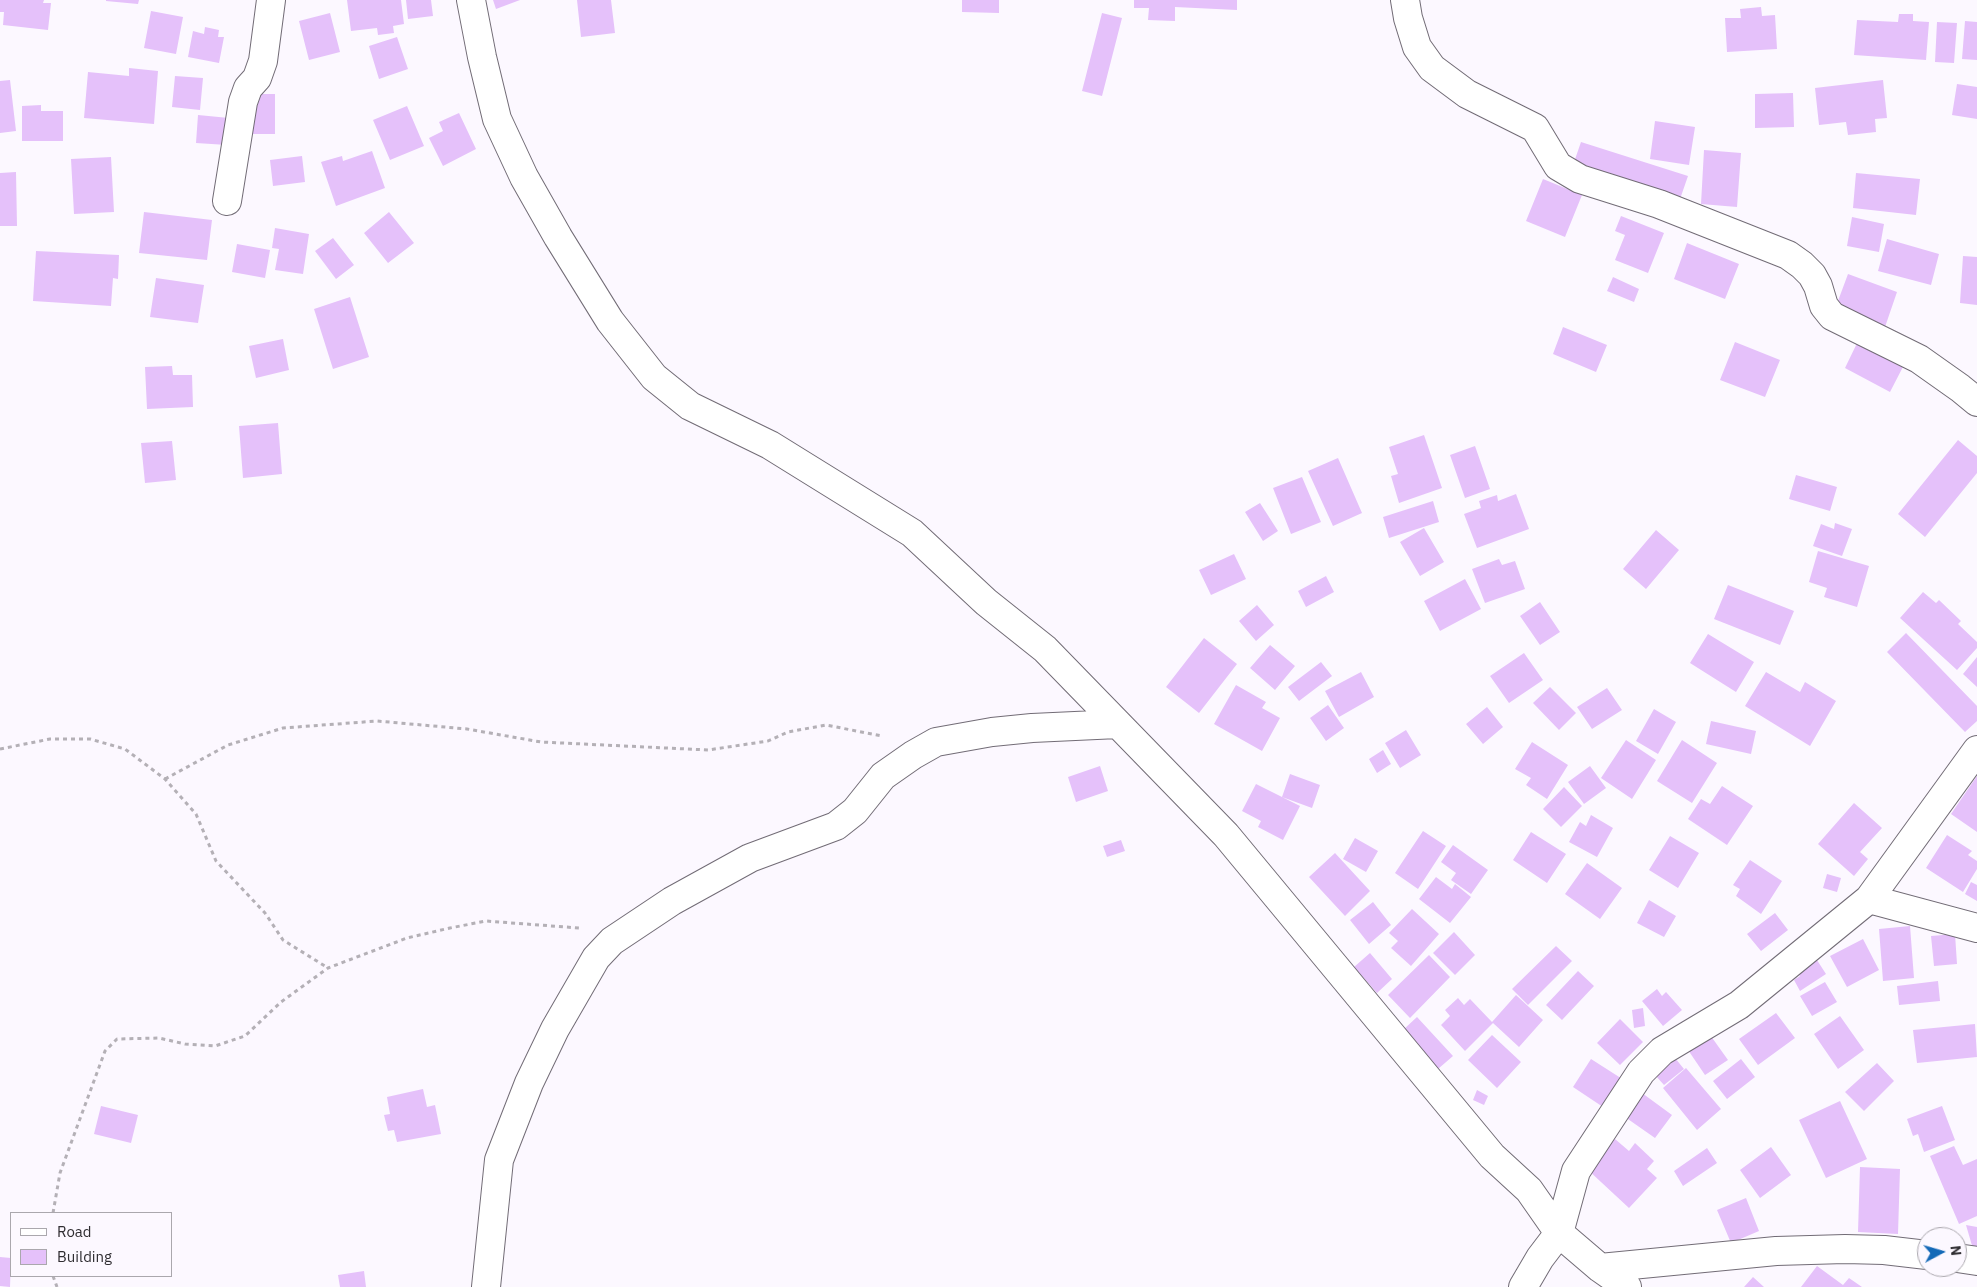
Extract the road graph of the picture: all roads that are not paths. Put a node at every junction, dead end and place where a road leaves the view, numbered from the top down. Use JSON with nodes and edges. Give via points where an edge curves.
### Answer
{"nodes":[{"id":1,"x":271,"y":0,"type":"edge"},
{"id":2,"x":471,"y":0,"type":"edge"},
{"id":3,"x":1405,"y":0,"type":"edge"},
{"id":4,"x":227,"y":201,"type":"dead end"},
{"id":5,"x":1977,"y":402,"type":"edge"},
{"id":6,"x":1118,"y":724,"type":"junction"},
{"id":7,"x":1977,"y":750,"type":"edge"},
{"id":8,"x":1869,"y":899,"type":"junction"},
{"id":9,"x":1977,"y":928,"type":"edge"},
{"id":10,"x":1559,"y":1233,"type":"junction"},
{"id":11,"x":1917,"y":1254,"type":"edge"},
{"id":12,"x":1600,"y":1268,"type":"junction"},
{"id":13,"x":486,"y":1287,"type":"edge"},
{"id":14,"x":1523,"y":1287,"type":"edge"},
{"id":15,"x":1628,"y":1287,"type":"edge"}],
"edges":[{"from":1,"to":4,"type":"street","via":[[263,61],[243,102]]},
{"from":2,"to":6,"type":"street","via":[[497,119],[524,177],[610,321],[654,376],[690,406],[770,445],[912,533],[986,602],[1045,649]]},
{"from":3,"to":5,"type":"street","via":[[1417,47],[1432,68],[1467,94],[1534,128],[1558,166],[1580,179],[1659,204],[1788,255],[1812,276],[1824,306],[1832,316],[1919,359]]},
{"from":6,"to":10,"type":"street","via":[[1226,835],[1492,1156],[1529,1190]]},
{"from":6,"to":13,"type":"street","via":[[1032,728],[936,742],[883,776],[855,811],[836,826],[750,858],[672,901],[612,941],[596,958],[555,1029],[529,1083],[499,1160]]},
{"from":7,"to":8,"type":"street"},
{"from":8,"to":9,"type":"street"},
{"from":8,"to":10,"type":"street","via":[[1739,1005],[1662,1051],[1641,1072],[1576,1171]]},
{"from":10,"to":12,"type":"street"},
{"from":10,"to":14,"type":"street"},
{"from":11,"to":12,"type":"street","via":[[1855,1250],[1776,1251]]},
{"from":12,"to":15,"type":"street"}]}
